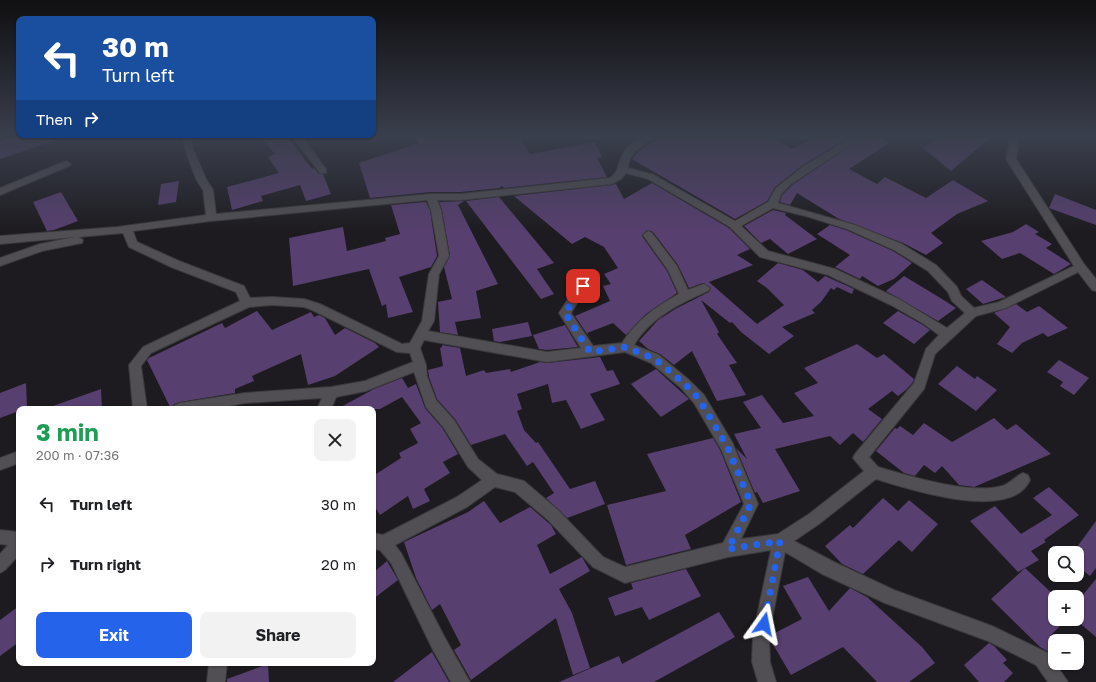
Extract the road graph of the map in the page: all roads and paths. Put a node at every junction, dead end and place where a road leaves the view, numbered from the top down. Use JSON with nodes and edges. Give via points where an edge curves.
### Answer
{"nodes":[{"id":1,"x":57,"y":168,"type":"edge"},
{"id":2,"x":197,"y":168,"type":"edge"},
{"id":3,"x":321,"y":168,"type":"edge"},
{"id":4,"x":812,"y":168,"type":"edge"},
{"id":5,"x":1017,"y":168,"type":"edge"},
{"id":6,"x":624,"y":170,"type":"joint"},
{"id":7,"x":323,"y":171,"type":"dead end"},
{"id":8,"x":0,"y":192,"type":"edge"},
{"id":9,"x":431,"y":198,"type":"junction"},
{"id":10,"x":773,"y":204,"type":"junction"},
{"id":11,"x":211,"y":218,"type":"junction"},
{"id":12,"x":734,"y":225,"type":"junction"},
{"id":13,"x":122,"y":230,"type":"junction"},
{"id":14,"x":0,"y":233,"type":"edge"},
{"id":15,"x":648,"y":234,"type":"dead end"},
{"id":16,"x":25,"y":238,"type":"junction"},
{"id":17,"x":0,"y":240,"type":"edge"},
{"id":18,"x":0,"y":262,"type":"edge"},
{"id":19,"x":1080,"y":267,"type":"junction"},
{"id":20,"x":589,"y":276,"type":"dead end"},
{"id":21,"x":1096,"y":287,"type":"edge"},
{"id":22,"x":704,"y":288,"type":"dead end"},
{"id":23,"x":685,"y":295,"type":"junction"},
{"id":24,"x":247,"y":303,"type":"junction"},
{"id":25,"x":972,"y":313,"type":"junction"},
{"id":26,"x":422,"y":335,"type":"junction"},
{"id":27,"x":947,"y":335,"type":"junction"},
{"id":28,"x":626,"y":347,"type":"junction"},
{"id":29,"x":414,"y":348,"type":"junction"},
{"id":30,"x":590,"y":352,"type":"junction"},
{"id":31,"x":420,"y":365,"type":"junction"},
{"id":32,"x":331,"y":392,"type":"junction"},
{"id":33,"x":140,"y":406,"type":"edge"},
{"id":34,"x":198,"y":406,"type":"edge"},
{"id":35,"x":325,"y":406,"type":"edge"},
{"id":36,"x":16,"y":459,"type":"edge"},
{"id":37,"x":0,"y":464,"type":"edge"},
{"id":38,"x":874,"y":472,"type":"junction"},
{"id":39,"x":493,"y":480,"type":"junction"},
{"id":40,"x":1023,"y":480,"type":"dead end"},
{"id":41,"x":0,"y":537,"type":"edge"},
{"id":42,"x":16,"y":539,"type":"edge"},
{"id":43,"x":780,"y":541,"type":"junction"},
{"id":44,"x":378,"y":542,"type":"edge"},
{"id":45,"x":16,"y":547,"type":"edge"},
{"id":46,"x":728,"y":549,"type":"junction"},
{"id":47,"x":0,"y":565,"type":"edge"},
{"id":48,"x":218,"y":666,"type":"edge"},
{"id":49,"x":216,"y":682,"type":"edge"},
{"id":50,"x":461,"y":682,"type":"edge"},
{"id":51,"x":767,"y":682,"type":"edge"},
{"id":52,"x":1059,"y":682,"type":"edge"}],
"edges":[{"from":1,"to":8,"type":"street"},
{"from":2,"to":11,"type":"street","via":[[208,190]]},
{"from":3,"to":7,"type":"street"},
{"from":4,"to":10,"type":"street","via":[[779,190]]},
{"from":5,"to":19,"type":"street"},
{"from":6,"to":9,"type":"street","via":[[620,176],[612,180]]},
{"from":6,"to":12,"type":"street","via":[[651,177]]},
{"from":9,"to":11,"type":"street"},
{"from":9,"to":26,"type":"street","via":[[436,210],[444,256],[434,274],[428,321]]},
{"from":10,"to":12,"type":"street"},
{"from":10,"to":25,"type":"street","via":[[851,227],[898,247],[932,268]]},
{"from":11,"to":13,"type":"street"},
{"from":12,"to":27,"type":"street","via":[[764,254],[831,272],[895,302]]},
{"from":13,"to":16,"type":"street"},
{"from":13,"to":18,"type":"street","via":[[40,248]]},
{"from":13,"to":24,"type":"street","via":[[133,244],[240,290]]},
{"from":14,"to":16,"type":"street"},
{"from":15,"to":23,"type":"street","via":[[673,269]]},
{"from":16,"to":17,"type":"street"},
{"from":19,"to":21,"type":"street"},
{"from":19,"to":25,"type":"street","via":[[1002,305]]},
{"from":20,"to":30,"type":"street","via":[[565,313]]},
{"from":22,"to":23,"type":"street"},
{"from":23,"to":28,"type":"street","via":[[638,329]]},
{"from":24,"to":29,"type":"street","via":[[304,303],[401,349]]},
{"from":24,"to":33,"type":"street","via":[[147,350],[135,365]]},
{"from":25,"to":27,"type":"street"},
{"from":26,"to":29,"type":"street"},
{"from":26,"to":30,"type":"street","via":[[547,357]]},
{"from":27,"to":38,"type":"street","via":[[930,352],[920,385],[860,458]]},
{"from":28,"to":30,"type":"street"},
{"from":28,"to":46,"type":"street","via":[[655,359],[685,384],[699,399],[727,446],[751,504]]},
{"from":29,"to":31,"type":"street"},
{"from":31,"to":32,"type":"street","via":[[366,386]]},
{"from":31,"to":39,"type":"street","via":[[421,376],[431,403],[449,424],[473,463]]},
{"from":32,"to":34,"type":"street","via":[[245,398]]},
{"from":32,"to":35,"type":"street"},
{"from":36,"to":37,"type":"street"},
{"from":38,"to":40,"type":"street","via":[[975,496],[1004,492]]},
{"from":38,"to":43,"type":"street","via":[[814,519]]},
{"from":39,"to":44,"type":"street","via":[[462,502]]},
{"from":39,"to":46,"type":"street","via":[[519,486],[553,515],[598,562],[625,575]]},
{"from":41,"to":42,"type":"street"},
{"from":43,"to":46,"type":"street"},
{"from":43,"to":51,"type":"street","via":[[761,635],[762,662]]},
{"from":43,"to":52,"type":"street","via":[[828,568],[891,597],[992,634],[1042,659]]},
{"from":44,"to":50,"type":"street","via":[[396,558]]},
{"from":45,"to":47,"type":"street"},
{"from":48,"to":49,"type":"street"}]}
